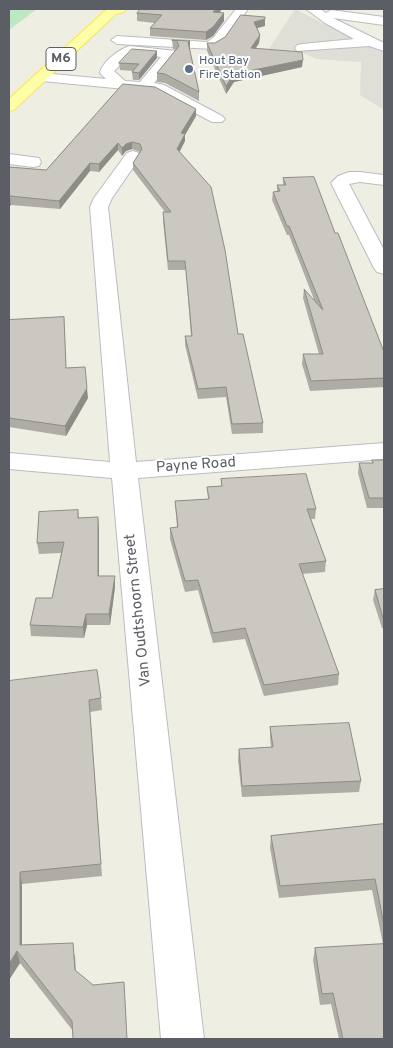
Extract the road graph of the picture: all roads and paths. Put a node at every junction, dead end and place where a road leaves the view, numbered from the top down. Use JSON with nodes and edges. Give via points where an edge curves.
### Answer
{"nodes":[{"id":1,"x":114,"y":9,"type":"edge"},
{"id":2,"x":242,"y":9,"type":"edge"},
{"id":3,"x":312,"y":9,"type":"edge"},
{"id":4,"x":384,"y":21,"type":"edge"},
{"id":5,"x":117,"y":40,"type":"dead end"},
{"id":6,"x":369,"y":42,"type":"junction"},
{"id":7,"x":384,"y":47,"type":"edge"},
{"id":8,"x":302,"y":48,"type":"dead end"},
{"id":9,"x":42,"y":77,"type":"junction"},
{"id":10,"x":120,"y":83,"type":"junction"},
{"id":11,"x":145,"y":85,"type":"junction"},
{"id":12,"x":11,"y":103,"type":"edge"},
{"id":13,"x":217,"y":119,"type":"dead end"},
{"id":14,"x":133,"y":156,"type":"edge"},
{"id":15,"x":9,"y":159,"type":"edge"},
{"id":16,"x":33,"y":162,"type":"dead end"},
{"id":17,"x":384,"y":180,"type":"edge"},
{"id":18,"x":384,"y":268,"type":"edge"},
{"id":19,"x":384,"y":451,"type":"edge"},
{"id":20,"x":9,"y":462,"type":"edge"},
{"id":21,"x":124,"y":471,"type":"junction"},
{"id":22,"x":183,"y":1039,"type":"edge"}],
"edges":[{"from":1,"to":9,"type":"main road","number":"M6"},
{"from":2,"to":5,"type":"street","via":[[219,40],[209,46]]},
{"from":3,"to":4,"type":"street"},
{"from":3,"to":6,"type":"street","via":[[329,22]]},
{"from":6,"to":7,"type":"street"},
{"from":6,"to":8,"type":"street"},
{"from":9,"to":10,"type":"street"},
{"from":9,"to":12,"type":"main road","number":"M6"},
{"from":10,"to":11,"type":"street"},
{"from":10,"to":11,"type":"street","via":[[107,70],[127,51],[170,53]]},
{"from":11,"to":13,"type":"street","via":[[164,90]]},
{"from":14,"to":21,"type":"street","name":"Van Oudtshoorn Street","via":[[99,207]]},
{"from":15,"to":16,"type":"street"},
{"from":17,"to":18,"type":"street","via":[[350,177],[340,183]]},
{"from":19,"to":21,"type":"street","name":"Payne Road"},
{"from":20,"to":21,"type":"street","name":"Payne Road"},
{"from":21,"to":22,"type":"street","name":"Van Oudtshoorn Street"}]}
